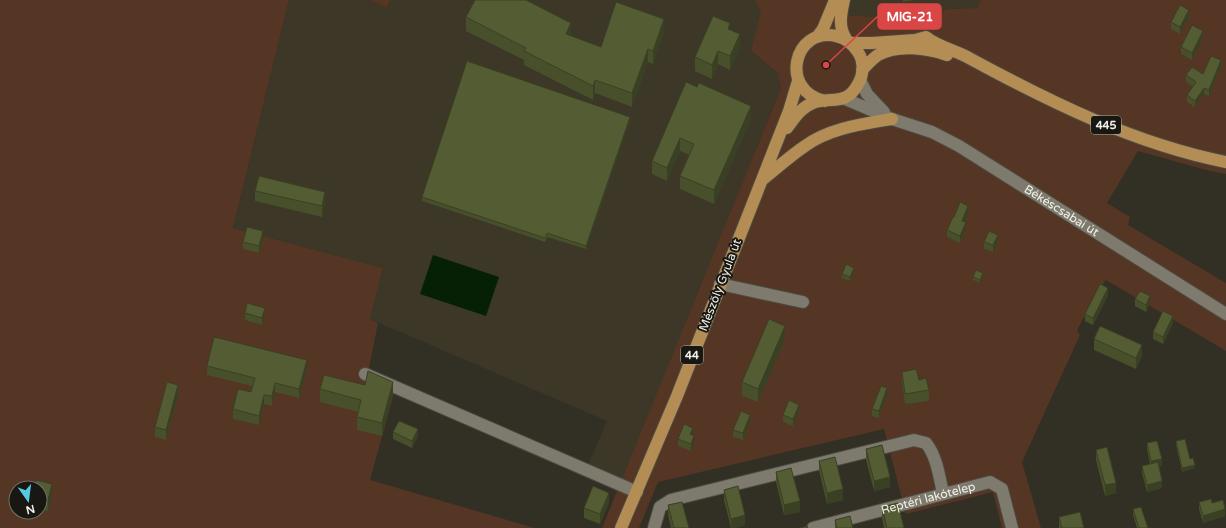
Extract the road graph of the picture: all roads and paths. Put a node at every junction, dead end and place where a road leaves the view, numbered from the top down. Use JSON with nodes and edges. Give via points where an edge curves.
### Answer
{"nodes":[{"id":1,"x":835,"y":0,"type":"edge"},
{"id":2,"x":844,"y":0,"type":"edge"},
{"id":3,"x":817,"y":37,"type":"junction"},
{"id":4,"x":848,"y":41,"type":"junction"},
{"id":5,"x":992,"y":71,"type":"junction"},
{"id":6,"x":861,"y":75,"type":"junction"},
{"id":7,"x":798,"y":81,"type":"junction"},
{"id":8,"x":843,"y":98,"type":"junction"},
{"id":9,"x":825,"y":101,"type":"junction"},
{"id":10,"x":892,"y":119,"type":"junction"},
{"id":11,"x":775,"y":145,"type":"junction"},
{"id":12,"x":1226,"y":162,"type":"edge"},
{"id":13,"x":761,"y":181,"type":"junction"},
{"id":14,"x":720,"y":284,"type":"junction"},
{"id":15,"x":803,"y":302,"type":"dead end"},
{"id":16,"x":1226,"y":314,"type":"edge"},
{"id":17,"x":365,"y":374,"type":"dead end"},
{"id":18,"x":637,"y":492,"type":"junction"},
{"id":19,"x":943,"y":493,"type":"junction"},
{"id":20,"x":621,"y":528,"type":"edge"},
{"id":21,"x":654,"y":528,"type":"edge"},
{"id":22,"x":813,"y":528,"type":"edge"},
{"id":23,"x":1012,"y":528,"type":"edge"}],
"edges":[{"from":1,"to":3,"type":"main road","name":"Mészöly Gyula út","number":"44","via":[[823,30]]},
{"from":2,"to":4,"type":"main road","via":[[840,22],[842,32]]},
{"from":3,"to":4,"type":"main road","via":[[834,35]]},
{"from":3,"to":7,"type":"main road","name":"Mészöly Gyula út","number":"44","via":[[800,53],[796,65]]},
{"from":4,"to":5,"type":"main road","number":"445","via":[[872,43],[926,37]]},
{"from":4,"to":6,"type":"main road","via":[[859,54]]},
{"from":5,"to":6,"type":"main road","number":"445","via":[[942,53],[903,49],[881,54]]},
{"from":5,"to":12,"type":"main road","number":"445","via":[[1092,119],[1168,147]]},
{"from":6,"to":8,"type":"main road","via":[[853,91]]},
{"from":6,"to":10,"type":"street","name":"Békéscsabai út","via":[[873,102]]},
{"from":7,"to":9,"type":"main road","via":[[810,96]]},
{"from":7,"to":11,"type":"main road","name":"Mészöly Gyula út","number":"44"},
{"from":8,"to":9,"type":"main road","name":"Mészöly Gyula út","number":"44"},
{"from":8,"to":10,"type":"street","name":"Békéscsabai út"},
{"from":9,"to":11,"type":"main road","name":"Mészöly Gyula út","number":"44","via":[[813,103],[800,112]]},
{"from":10,"to":13,"type":"main road","via":[[832,132],[806,145]]},
{"from":10,"to":16,"type":"street","name":"Békéscsabai út","via":[[932,132],[959,146]]},
{"from":11,"to":13,"type":"main road","name":"Mészöly Gyula út","number":"44"},
{"from":13,"to":14,"type":"main road","name":"Mészöly Gyula út","number":"44"},
{"from":14,"to":15,"type":"street"},
{"from":14,"to":18,"type":"main road","name":"Mészöly Gyula út","number":"44"},
{"from":17,"to":18,"type":"street"},
{"from":18,"to":20,"type":"main road","name":"Mészöly Gyula út","number":"44"},
{"from":19,"to":21,"type":"street","via":[[930,448],[926,443],[914,440],[671,500],[660,508]]},
{"from":19,"to":22,"type":"street","name":"Reptéri lakótelep"},
{"from":19,"to":23,"type":"street","name":"Reptéri lakótelep","via":[[984,482],[996,484],[1002,489]]}]}
